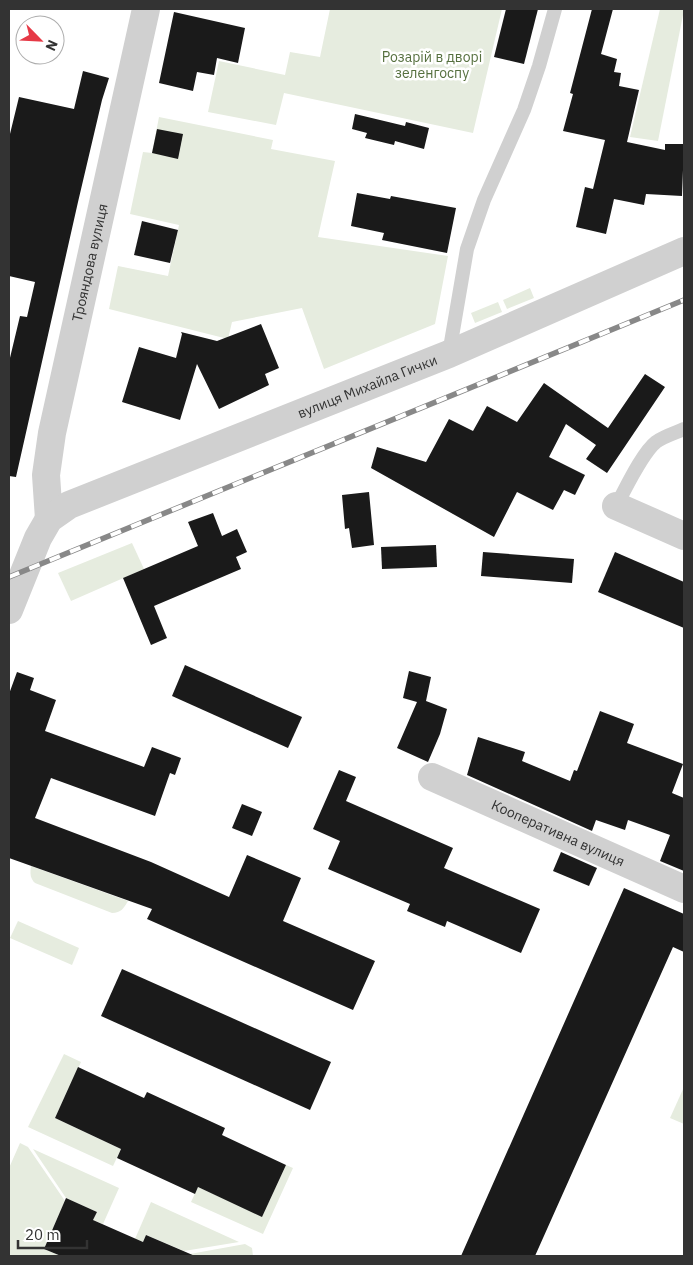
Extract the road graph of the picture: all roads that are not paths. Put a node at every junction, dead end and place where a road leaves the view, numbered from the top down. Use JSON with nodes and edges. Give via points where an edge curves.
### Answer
{"nodes":[{"id":1,"x":146,"y":9,"type":"edge"},
{"id":2,"x":555,"y":9,"type":"edge"},
{"id":3,"x":684,"y":251,"type":"edge"},
{"id":4,"x":449,"y":354,"type":"junction"},
{"id":5,"x":684,"y":429,"type":"edge"},
{"id":6,"x":616,"y":506,"type":"joint"},
{"id":7,"x":49,"y":519,"type":"junction"},
{"id":8,"x":684,"y":536,"type":"edge"},
{"id":9,"x":9,"y":610,"type":"edge"},
{"id":10,"x":432,"y":777,"type":"dead end"},
{"id":11,"x":684,"y":889,"type":"edge"}],
"edges":[{"from":1,"to":7,"type":"street","name":"Трояндова вулиця","via":[[52,432],[46,474]]},
{"from":2,"to":4,"type":"lane","via":[[524,110],[472,232]]},
{"from":3,"to":4,"type":"street","name":"вулиця Михайла Гички"},
{"from":4,"to":7,"type":"street","name":"вулиця Михайла Гички","via":[[69,504]]},
{"from":5,"to":6,"type":"lane","via":[[654,443]]},
{"from":6,"to":8,"type":"street"},
{"from":7,"to":9,"type":"street","via":[[29,556]]},
{"from":10,"to":11,"type":"street","name":"Кооперативна вулиця"}]}
